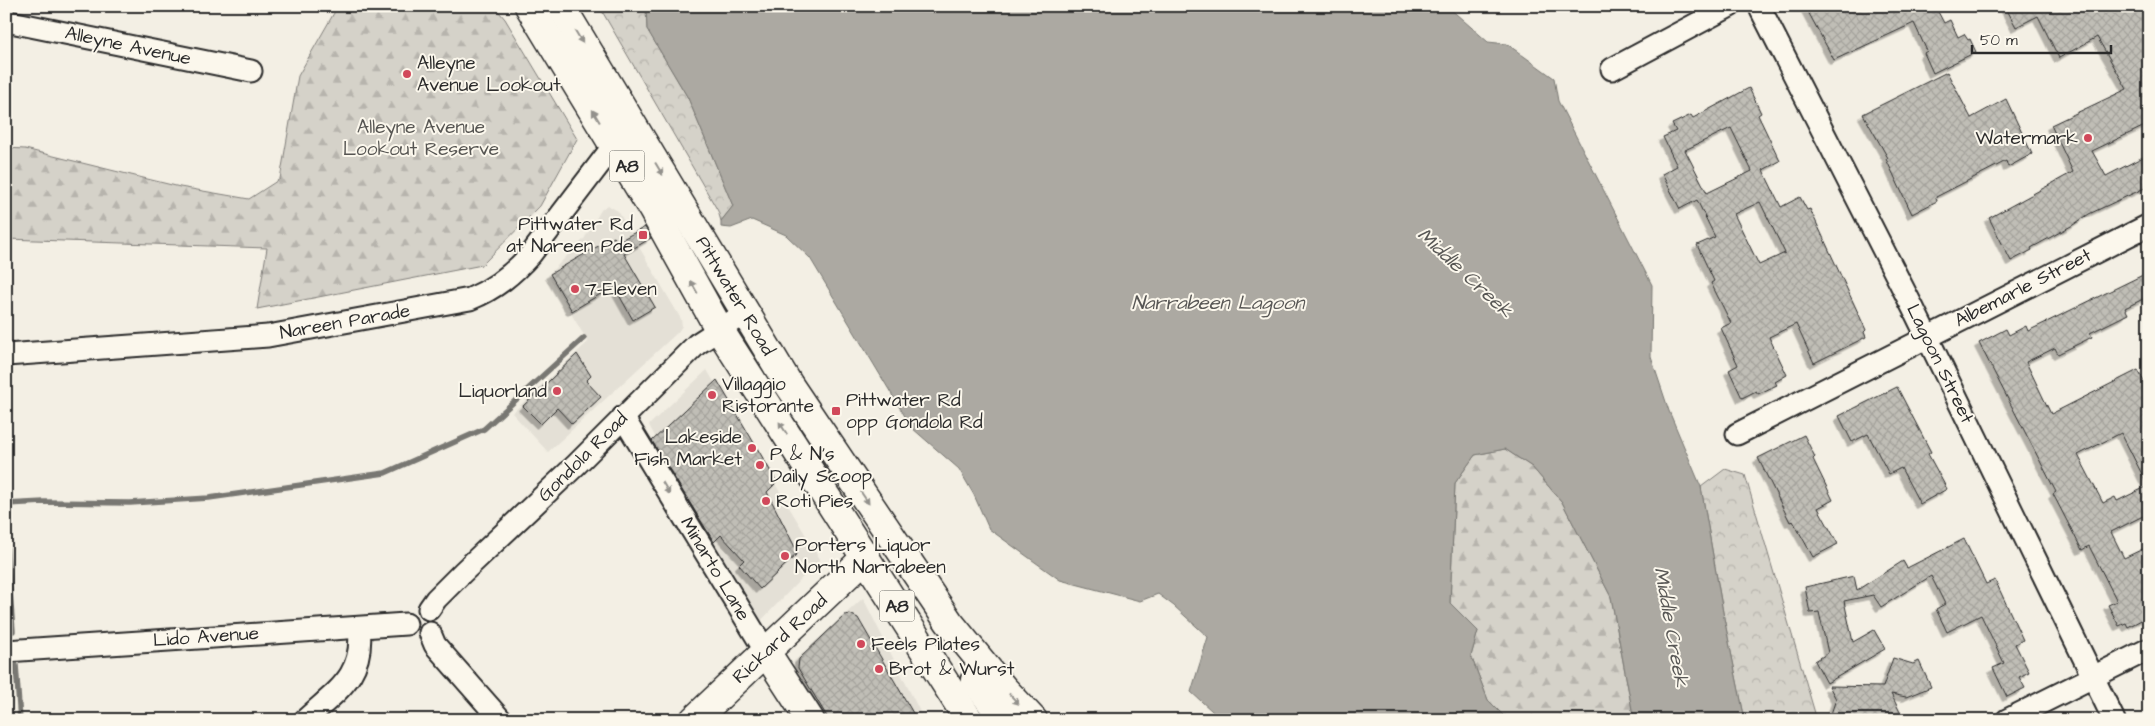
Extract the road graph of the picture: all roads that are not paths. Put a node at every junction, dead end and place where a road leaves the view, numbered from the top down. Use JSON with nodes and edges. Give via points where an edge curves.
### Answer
{"nodes":[{"id":1,"x":529,"y":6,"type":"edge"},
{"id":2,"x":561,"y":6,"type":"edge"},
{"id":3,"x":1730,"y":6,"type":"edge"},
{"id":4,"x":1757,"y":8,"type":"edge"},
{"id":5,"x":6,"y":20,"type":"edge"},
{"id":6,"x":1612,"y":69,"type":"dead end"},
{"id":7,"x":250,"y":71,"type":"dead end"},
{"id":8,"x":614,"y":145,"type":"junction"},
{"id":9,"x":2149,"y":225,"type":"edge"},
{"id":10,"x":745,"y":313,"type":"junction"},
{"id":11,"x":719,"y":329,"type":"junction"},
{"id":12,"x":1927,"y":337,"type":"junction"},
{"id":13,"x":6,"y":355,"type":"edge"},
{"id":14,"x":623,"y":417,"type":"junction"},
{"id":15,"x":1737,"y":434,"type":"dead end"},
{"id":16,"x":866,"y":557,"type":"junction"},
{"id":17,"x":429,"y":610,"type":"junction"},
{"id":18,"x":949,"y":622,"type":"junction"},
{"id":19,"x":406,"y":624,"type":"junction"},
{"id":20,"x":359,"y":628,"type":"junction"},
{"id":21,"x":430,"y":633,"type":"junction"},
{"id":22,"x":2149,"y":649,"type":"edge"},
{"id":23,"x":6,"y":651,"type":"edge"},
{"id":24,"x":766,"y":652,"type":"junction"},
{"id":25,"x":2093,"y":677,"type":"junction"},
{"id":26,"x":966,"y":717,"type":"edge"},
{"id":27,"x":305,"y":720,"type":"edge"},
{"id":28,"x":501,"y":720,"type":"edge"},
{"id":29,"x":694,"y":720,"type":"edge"},
{"id":30,"x":810,"y":720,"type":"edge"},
{"id":31,"x":1004,"y":720,"type":"edge"},
{"id":32,"x":1033,"y":720,"type":"edge"},
{"id":33,"x":2007,"y":720,"type":"edge"},
{"id":34,"x":2114,"y":720,"type":"edge"}],
"edges":[{"from":8,"to":1,"type":"main road","name":"Pittwater Road","number":"A8","one_way":true},
{"from":2,"to":10,"type":"main road","name":"Pittwater Road","number":"A8","one_way":true},
{"from":3,"to":6,"type":"street"},
{"from":4,"to":12,"type":"street","name":"Lagoon Street"},
{"from":5,"to":7,"type":"street","name":"Alleyne Avenue"},
{"from":11,"to":8,"type":"main road","name":"Pittwater Road","number":"A8","one_way":true},
{"from":8,"to":13,"type":"street","name":"Nareen Parade","via":[[524,262],[503,282],[470,299],[268,336]]},
{"from":9,"to":12,"type":"street","name":"Albemarle Street"},
{"from":10,"to":11,"type":"street","name":"Gondola Road"},
{"from":10,"to":18,"type":"main road","name":"Pittwater Road","number":"A8","one_way":true,"via":[[789,385]]},
{"from":11,"to":14,"type":"street","name":"Gondola Road","via":[[697,344]]},
{"from":16,"to":11,"type":"main road","name":"Pittwater Road","number":"A8","one_way":true},
{"from":12,"to":15,"type":"street","name":"Albemarle Street"},
{"from":12,"to":25,"type":"street","name":"Lagoon Street"},
{"from":14,"to":17,"type":"street","name":"Gondola Road","via":[[449,585]]},
{"from":14,"to":24,"type":"street","name":"Minarto Lane","one_way":true},
{"from":16,"to":24,"type":"main road","name":"Rickard Road"},
{"from":16,"to":26,"type":"main road","name":"Pittwater Road","number":"A8"},
{"from":17,"to":19,"type":"street","via":[[419,607],[410,611]]},
{"from":17,"to":21,"type":"street","via":[[435,621]]},
{"from":18,"to":31,"type":"main road","via":[[970,672]]},
{"from":18,"to":32,"type":"main road","name":"Pittwater Road","number":"A8","one_way":true},
{"from":19,"to":20,"type":"street","name":"Lido Avenue"},
{"from":19,"to":21,"type":"street","via":[[416,636]]},
{"from":20,"to":23,"type":"street","name":"Lido Avenue"},
{"from":20,"to":27,"type":"street","via":[[357,664],[344,684]]},
{"from":21,"to":28,"type":"street","via":[[435,645]]},
{"from":22,"to":25,"type":"street"},
{"from":24,"to":29,"type":"main road","name":"Rickard Road"},
{"from":24,"to":30,"type":"main road","name":"Minarto Lane"},
{"from":25,"to":33,"type":"street"},
{"from":25,"to":34,"type":"street","name":"Lagoon Street"}]}
